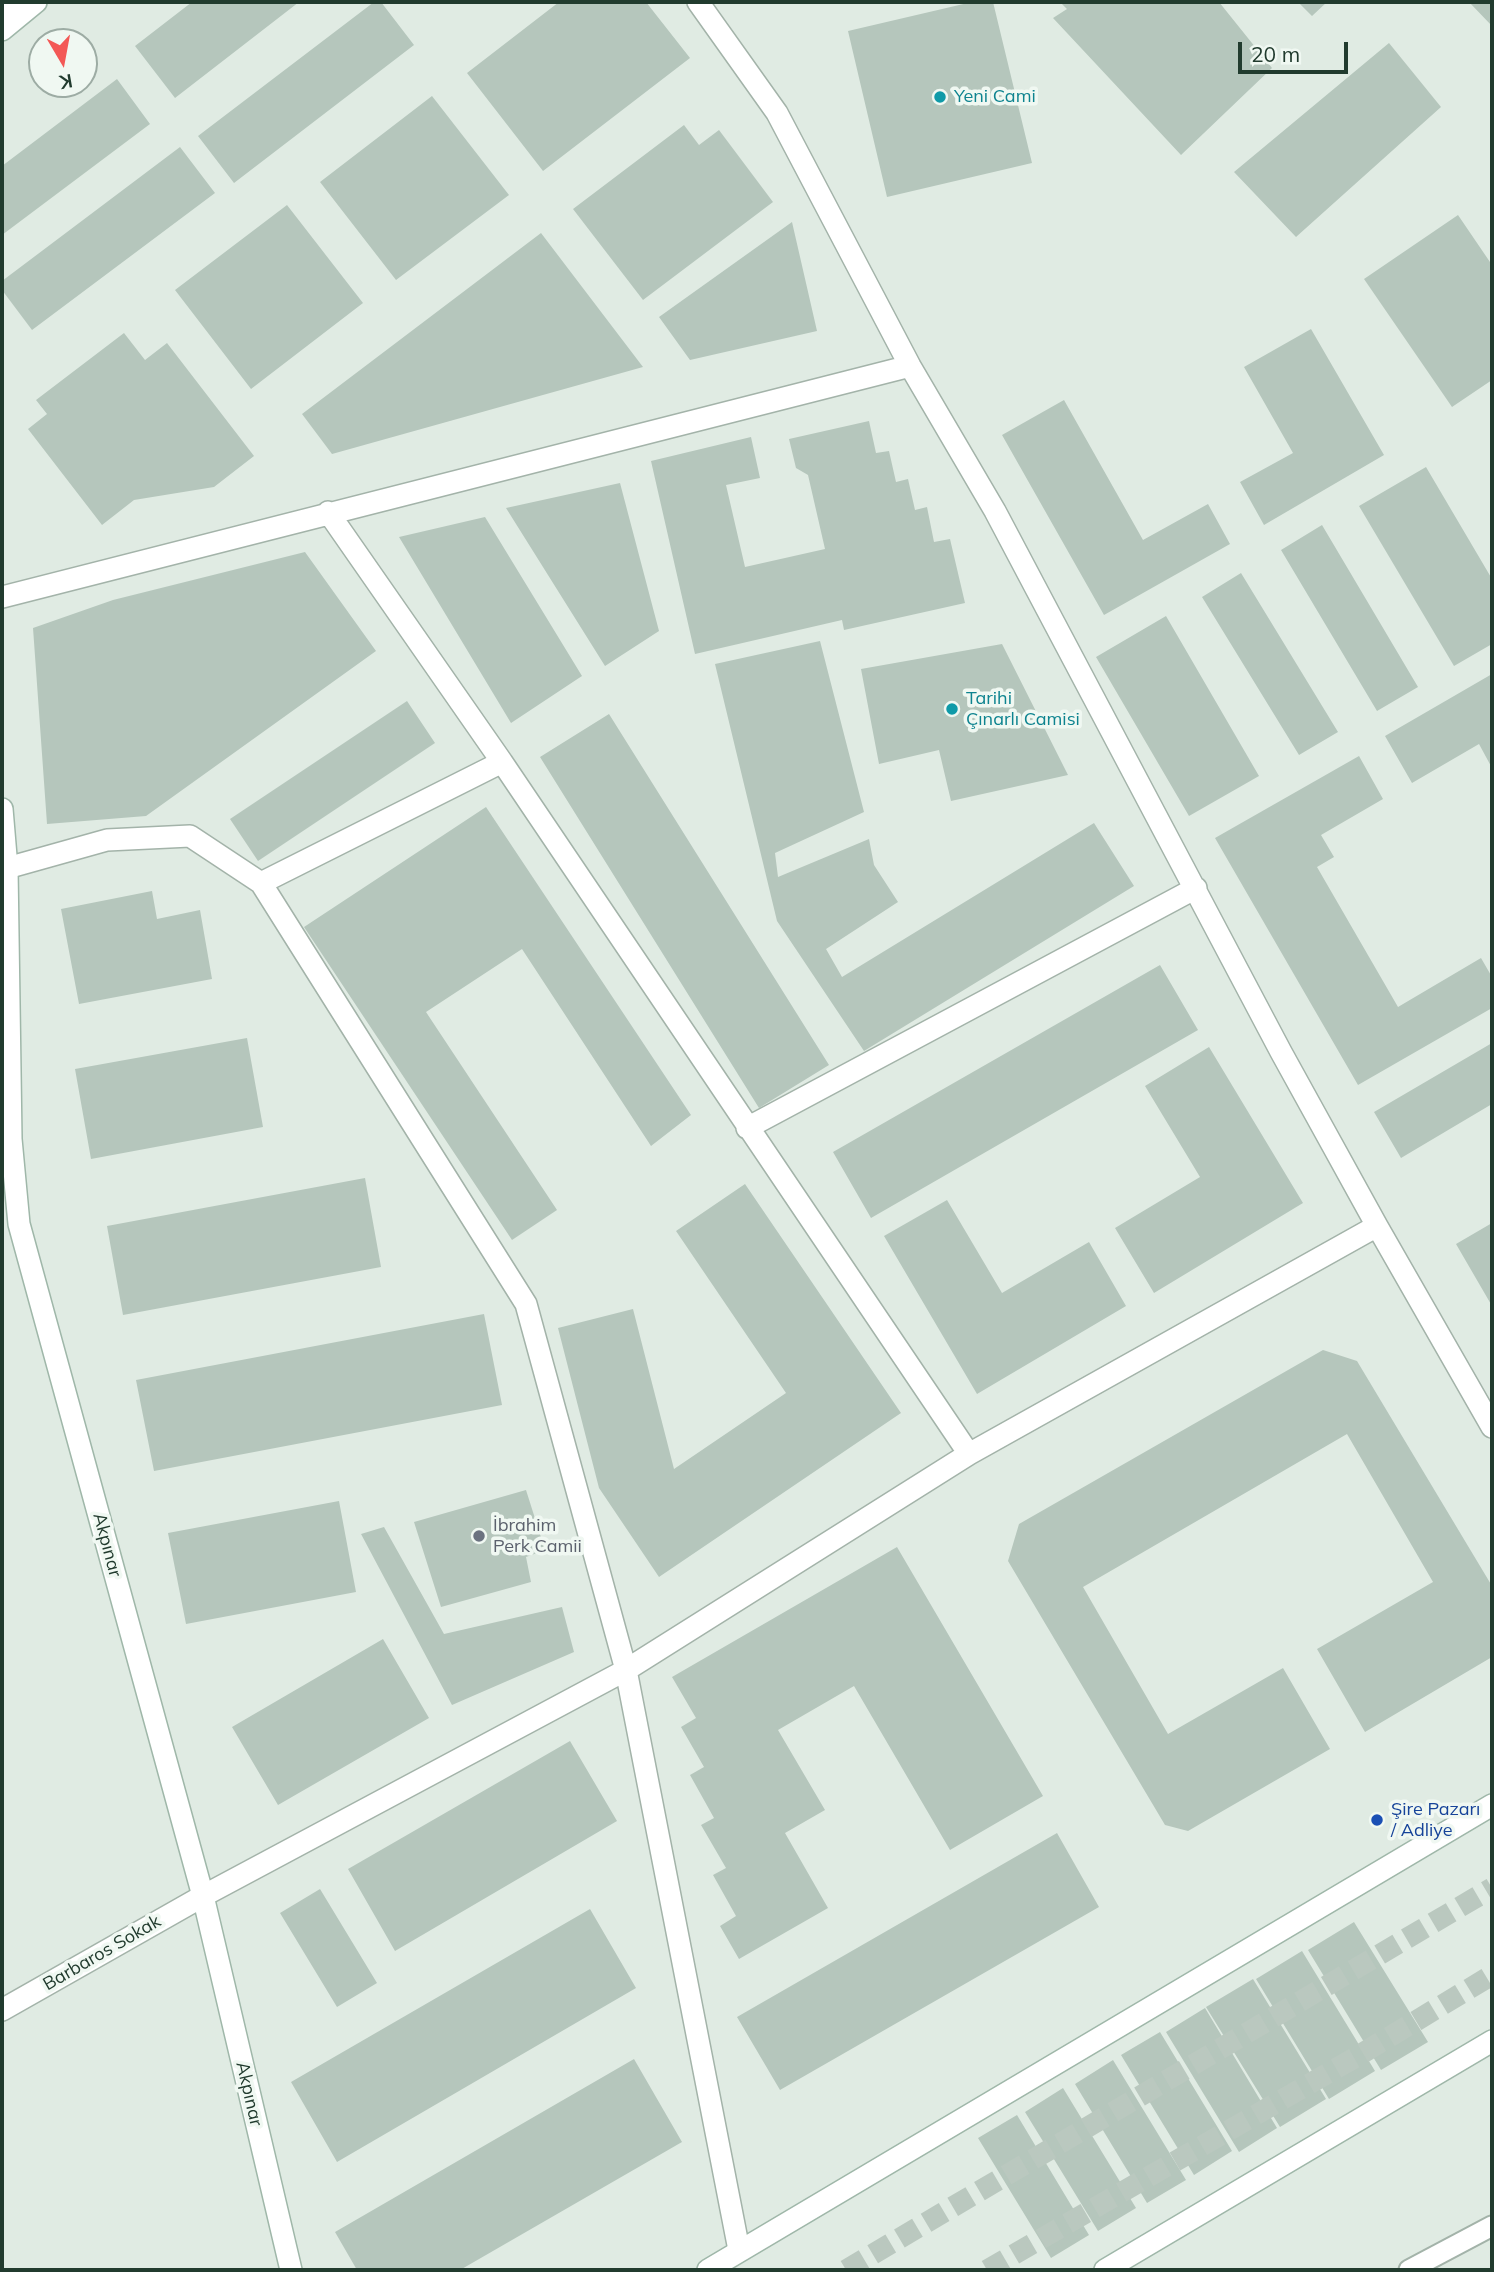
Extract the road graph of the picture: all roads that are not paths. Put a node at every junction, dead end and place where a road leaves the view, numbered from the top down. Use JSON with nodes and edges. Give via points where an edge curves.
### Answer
{"nodes":[{"id":1,"x":12,"y":2,"type":"edge"},
{"id":2,"x":36,"y":2,"type":"edge"},
{"id":3,"x":698,"y":2,"type":"edge"},
{"id":4,"x":2,"y":10,"type":"edge"},
{"id":5,"x":2,"y":30,"type":"edge"},
{"id":6,"x":910,"y":366,"type":"junction"},
{"id":7,"x":328,"y":512,"type":"junction"},
{"id":8,"x":2,"y":597,"type":"edge"},
{"id":9,"x":502,"y":762,"type":"junction"},
{"id":10,"x":2,"y":809,"type":"edge"},
{"id":11,"x":7,"y":868,"type":"junction"},
{"id":12,"x":261,"y":883,"type":"junction"},
{"id":13,"x":1196,"y":888,"type":"junction"},
{"id":14,"x":747,"y":1128,"type":"junction"},
{"id":15,"x":7,"y":1144,"type":"edge"},
{"id":16,"x":1377,"y":1226,"type":"junction"},
{"id":17,"x":1492,"y":1427,"type":"edge"},
{"id":18,"x":969,"y":1454,"type":"junction"},
{"id":19,"x":626,"y":1670,"type":"junction"},
{"id":20,"x":1492,"y":1805,"type":"edge"},
{"id":21,"x":203,"y":1896,"type":"junction"},
{"id":22,"x":2,"y":2010,"type":"edge"},
{"id":23,"x":1492,"y":2041,"type":"edge"},
{"id":24,"x":1492,"y":2226,"type":"edge"},
{"id":25,"x":739,"y":2250,"type":"junction"},
{"id":26,"x":291,"y":2270,"type":"edge"},
{"id":27,"x":708,"y":2270,"type":"edge"},
{"id":28,"x":1105,"y":2270,"type":"edge"},
{"id":29,"x":1409,"y":2270,"type":"edge"}],
"edges":[{"from":1,"to":4,"type":"street"},
{"from":2,"to":5,"type":"street"},
{"from":3,"to":6,"type":"street","via":[[777,113]]},
{"from":6,"to":7,"type":"street"},
{"from":6,"to":13,"type":"street","via":[[995,511]]},
{"from":7,"to":8,"type":"street"},
{"from":7,"to":9,"type":"street"},
{"from":9,"to":12,"type":"street"},
{"from":9,"to":14,"type":"street"},
{"from":10,"to":11,"type":"street","name":"Akpınar"},
{"from":11,"to":12,"type":"street","via":[[107,840],[190,836]]},
{"from":11,"to":15,"type":"street","name":"Akpınar"},
{"from":12,"to":19,"type":"street","via":[[526,1304]]},
{"from":13,"to":14,"type":"street"},
{"from":13,"to":16,"type":"street"},
{"from":14,"to":18,"type":"street"},
{"from":15,"to":21,"type":"street","name":"Akpınar","via":[[19,1224]]},
{"from":16,"to":17,"type":"street"},
{"from":16,"to":18,"type":"street","name":"Barbaros Sokak"},
{"from":18,"to":19,"type":"street","name":"Barbaros Sokak"},
{"from":19,"to":21,"type":"street","name":"Barbaros Sokak"},
{"from":19,"to":25,"type":"street"},
{"from":20,"to":25,"type":"street"},
{"from":21,"to":22,"type":"street","name":"Barbaros Sokak"},
{"from":21,"to":26,"type":"street","name":"Akpınar"},
{"from":23,"to":28,"type":"street"},
{"from":24,"to":29,"type":"lane"},
{"from":25,"to":27,"type":"street"}]}
